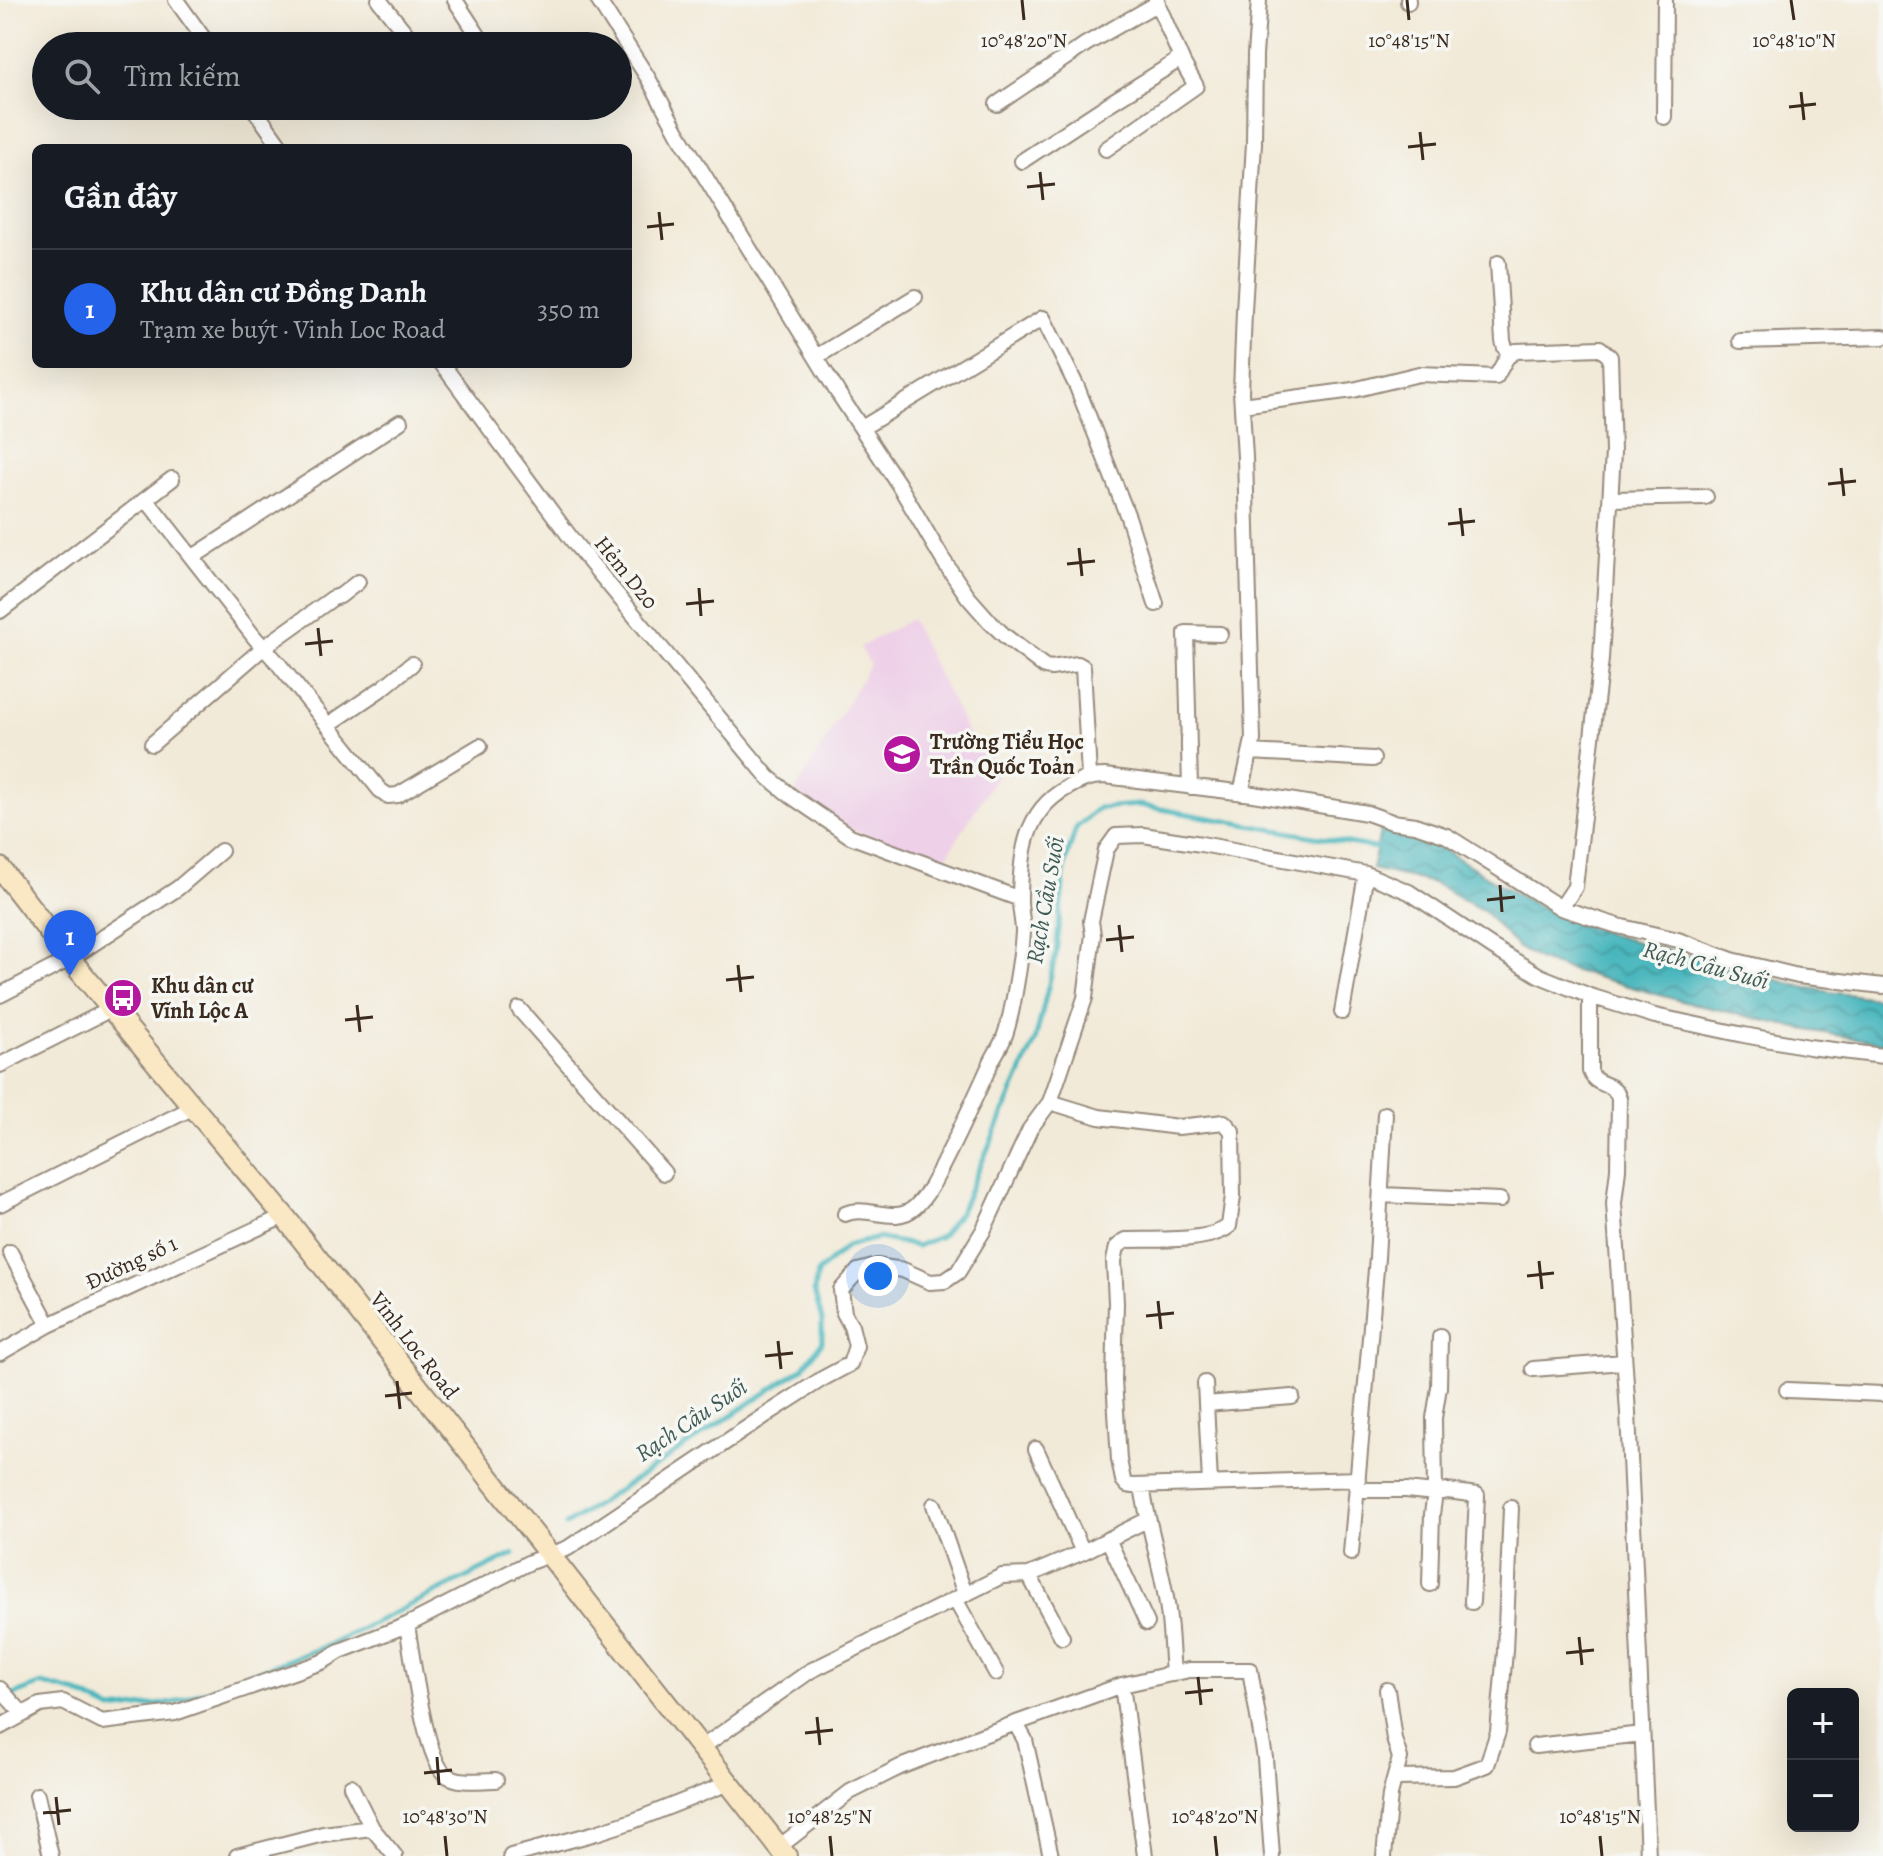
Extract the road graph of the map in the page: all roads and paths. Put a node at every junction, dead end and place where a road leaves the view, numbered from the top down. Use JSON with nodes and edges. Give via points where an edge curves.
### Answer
{"nodes":[{"id":1,"x":176,"y":0,"type":"edge"},
{"id":2,"x":379,"y":0,"type":"edge"},
{"id":3,"x":455,"y":0,"type":"edge"},
{"id":4,"x":598,"y":0,"type":"edge"},
{"id":5,"x":1259,"y":0,"type":"edge"},
{"id":6,"x":1665,"y":0,"type":"edge"},
{"id":7,"x":1157,"y":1,"type":"edge"},
{"id":8,"x":199,"y":32,"type":"edge"},
{"id":9,"x":405,"y":32,"type":"edge"},
{"id":10,"x":476,"y":32,"type":"edge"},
{"id":11,"x":619,"y":32,"type":"edge"},
{"id":12,"x":632,"y":53,"type":"edge"},
{"id":13,"x":1180,"y":56,"type":"junction"},
{"id":14,"x":997,"y":104,"type":"dead end"},
{"id":15,"x":1664,"y":117,"type":"dead end"},
{"id":16,"x":262,"y":120,"type":"edge"},
{"id":17,"x":279,"y":144,"type":"edge"},
{"id":18,"x":1106,"y":149,"type":"dead end"},
{"id":19,"x":1022,"y":161,"type":"dead end"},
{"id":20,"x":1498,"y":263,"type":"dead end"},
{"id":21,"x":915,"y":297,"type":"dead end"},
{"id":22,"x":1883,"y":337,"type":"edge"},
{"id":23,"x":1740,"y":341,"type":"dead end"},
{"id":24,"x":1511,"y":353,"type":"junction"},
{"id":25,"x":816,"y":357,"type":"junction"},
{"id":26,"x":445,"y":368,"type":"edge"},
{"id":27,"x":1242,"y":405,"type":"junction"},
{"id":28,"x":400,"y":422,"type":"dead end"},
{"id":29,"x":862,"y":428,"type":"junction"},
{"id":30,"x":172,"y":479,"type":"dead end"},
{"id":31,"x":1706,"y":497,"type":"dead end"},
{"id":32,"x":146,"y":499,"type":"junction"},
{"id":33,"x":1611,"y":499,"type":"junction"},
{"id":34,"x":193,"y":557,"type":"junction"},
{"id":35,"x":358,"y":582,"type":"dead end"},
{"id":36,"x":1156,"y":604,"type":"dead end"},
{"id":37,"x":0,"y":611,"type":"edge"},
{"id":38,"x":1220,"y":634,"type":"dead end"},
{"id":39,"x":263,"y":648,"type":"junction"},
{"id":40,"x":412,"y":664,"type":"dead end"},
{"id":41,"x":328,"y":725,"type":"junction"},
{"id":42,"x":152,"y":744,"type":"dead end"},
{"id":43,"x":480,"y":746,"type":"dead end"},
{"id":44,"x":1251,"y":752,"type":"junction"},
{"id":45,"x":1373,"y":759,"type":"dead end"},
{"id":46,"x":1089,"y":776,"type":"junction"},
{"id":47,"x":1190,"y":787,"type":"junction"},
{"id":48,"x":1241,"y":793,"type":"junction"},
{"id":49,"x":221,"y":851,"type":"dead end"},
{"id":50,"x":0,"y":868,"type":"edge"},
{"id":51,"x":1366,"y":874,"type":"junction"},
{"id":52,"x":1020,"y":899,"type":"junction"},
{"id":53,"x":1561,"y":908,"type":"junction"},
{"id":54,"x":70,"y":959,"type":"junction"},
{"id":55,"x":1883,"y":986,"type":"edge"},
{"id":56,"x":0,"y":995,"type":"edge"},
{"id":57,"x":1590,"y":996,"type":"junction"},
{"id":58,"x":111,"y":1009,"type":"junction"},
{"id":59,"x":519,"y":1009,"type":"dead end"},
{"id":60,"x":1342,"y":1012,"type":"dead end"},
{"id":61,"x":1883,"y":1056,"type":"edge"},
{"id":62,"x":0,"y":1065,"type":"edge"},
{"id":63,"x":1050,"y":1102,"type":"junction"},
{"id":64,"x":192,"y":1108,"type":"junction"},
{"id":65,"x":1385,"y":1114,"type":"dead end"},
{"id":66,"x":664,"y":1173,"type":"dead end"},
{"id":67,"x":1381,"y":1195,"type":"junction"},
{"id":68,"x":1500,"y":1200,"type":"dead end"},
{"id":69,"x":0,"y":1204,"type":"edge"},
{"id":70,"x":845,"y":1214,"type":"dead end"},
{"id":71,"x":284,"y":1216,"type":"junction"},
{"id":72,"x":10,"y":1252,"type":"dead end"},
{"id":73,"x":49,"y":1325,"type":"junction"},
{"id":74,"x":1440,"y":1337,"type":"dead end"},
{"id":75,"x":0,"y":1353,"type":"edge"},
{"id":76,"x":1624,"y":1362,"type":"junction"},
{"id":77,"x":1533,"y":1369,"type":"dead end"},
{"id":78,"x":1205,"y":1383,"type":"dead end"},
{"id":79,"x":1787,"y":1390,"type":"dead end"},
{"id":80,"x":1883,"y":1394,"type":"edge"},
{"id":81,"x":1292,"y":1397,"type":"dead end"},
{"id":82,"x":1206,"y":1404,"type":"junction"},
{"id":83,"x":1036,"y":1449,"type":"dead end"},
{"id":84,"x":1210,"y":1483,"type":"junction"},
{"id":85,"x":1358,"y":1484,"type":"junction"},
{"id":86,"x":1142,"y":1486,"type":"junction"},
{"id":87,"x":1435,"y":1493,"type":"junction"},
{"id":88,"x":934,"y":1505,"type":"dead end"},
{"id":89,"x":1511,"y":1508,"type":"dead end"},
{"id":90,"x":1147,"y":1520,"type":"junction"},
{"id":91,"x":1108,"y":1539,"type":"junction"},
{"id":92,"x":1083,"y":1552,"type":"junction"},
{"id":93,"x":1351,"y":1553,"type":"dead end"},
{"id":94,"x":551,"y":1555,"type":"junction"},
{"id":95,"x":1029,"y":1575,"type":"junction"},
{"id":96,"x":1430,"y":1584,"type":"dead end"},
{"id":97,"x":960,"y":1596,"type":"junction"},
{"id":98,"x":1472,"y":1602,"type":"dead end"},
{"id":99,"x":1147,"y":1623,"type":"dead end"},
{"id":100,"x":407,"y":1625,"type":"junction"},
{"id":101,"x":1062,"y":1637,"type":"dead end"},
{"id":102,"x":996,"y":1673,"type":"dead end"},
{"id":103,"x":1173,"y":1674,"type":"junction"},
{"id":104,"x":1122,"y":1685,"type":"junction"},
{"id":105,"x":0,"y":1690,"type":"edge"},
{"id":106,"x":1387,"y":1690,"type":"dead end"},
{"id":107,"x":18,"y":1709,"type":"junction"},
{"id":108,"x":1016,"y":1724,"type":"junction"},
{"id":109,"x":0,"y":1727,"type":"edge"},
{"id":110,"x":1642,"y":1734,"type":"junction"},
{"id":111,"x":1535,"y":1746,"type":"dead end"},
{"id":112,"x":701,"y":1748,"type":"junction"},
{"id":113,"x":1396,"y":1778,"type":"junction"},
{"id":114,"x":496,"y":1780,"type":"dead end"},
{"id":115,"x":729,"y":1783,"type":"junction"},
{"id":116,"x":351,"y":1786,"type":"dead end"},
{"id":117,"x":37,"y":1795,"type":"dead end"},
{"id":118,"x":372,"y":1828,"type":"junction"},
{"id":119,"x":783,"y":1852,"type":"edge"},
{"id":120,"x":51,"y":1856,"type":"edge"},
{"id":121,"x":237,"y":1856,"type":"edge"},
{"id":122,"x":395,"y":1856,"type":"edge"},
{"id":123,"x":511,"y":1856,"type":"edge"},
{"id":124,"x":1051,"y":1856,"type":"edge"},
{"id":125,"x":1145,"y":1856,"type":"edge"},
{"id":126,"x":1272,"y":1856,"type":"edge"},
{"id":127,"x":1384,"y":1856,"type":"edge"},
{"id":128,"x":1648,"y":1856,"type":"edge"}],
"edges":[{"from":1,"to":8,"type":"street"},
{"from":2,"to":9,"type":"street"},
{"from":3,"to":10,"type":"street"},
{"from":4,"to":11,"type":"street"},
{"from":5,"to":27,"type":"street"},
{"from":6,"to":15,"type":"street"},
{"from":7,"to":13,"type":"street"},
{"from":7,"to":14,"type":"street"},
{"from":12,"to":25,"type":"street"},
{"from":13,"to":18,"type":"street","via":[[1196,86]]},
{"from":13,"to":19,"type":"street"},
{"from":16,"to":17,"type":"street"},
{"from":20,"to":24,"type":"street","via":[[1503,341]]},
{"from":21,"to":25,"type":"street"},
{"from":22,"to":23,"type":"street"},
{"from":24,"to":27,"type":"street","via":[[1496,377],[1419,374],[1353,390]]},
{"from":24,"to":33,"type":"street","via":[[1600,348],[1610,357]]},
{"from":25,"to":29,"type":"street"},
{"from":26,"to":52,"type":"street","name":"Hẻm D20","via":[[576,545],[768,777],[850,836]]},
{"from":27,"to":44,"type":"street"},
{"from":28,"to":34,"type":"street"},
{"from":29,"to":36,"type":"street","via":[[1043,318],[1077,387]]},
{"from":29,"to":46,"type":"street","via":[[943,560],[991,623],[1048,668],[1083,667]]},
{"from":30,"to":32,"type":"street"},
{"from":31,"to":33,"type":"street"},
{"from":32,"to":34,"type":"street"},
{"from":32,"to":37,"type":"street"},
{"from":33,"to":53,"type":"street","via":[[1582,837],[1575,887]]},
{"from":34,"to":39,"type":"street"},
{"from":35,"to":39,"type":"street"},
{"from":38,"to":47,"type":"street","via":[[1186,633]]},
{"from":39,"to":41,"type":"street"},
{"from":39,"to":42,"type":"street"},
{"from":40,"to":41,"type":"street"},
{"from":41,"to":43,"type":"street","via":[[388,796]]},
{"from":44,"to":45,"type":"street"},
{"from":44,"to":48,"type":"street"},
{"from":46,"to":47,"type":"street"},
{"from":46,"to":52,"type":"street","via":[[1056,794],[1036,817],[1023,850]]},
{"from":47,"to":48,"type":"street"},
{"from":48,"to":53,"type":"street","via":[[1367,813],[1447,836]]},
{"from":49,"to":54,"type":"street","via":[[178,888]]},
{"from":50,"to":54,"type":"main road","name":"Vinh Loc Road"},
{"from":51,"to":57,"type":"street","via":[[1409,892],[1540,976]]},
{"from":51,"to":60,"type":"street"},
{"from":51,"to":63,"type":"street","via":[[1143,835],[1116,836],[1106,850],[1086,921],[1093,935],[1085,998]]},
{"from":52,"to":70,"type":"street","via":[[1027,923],[1004,1039],[932,1185],[906,1213]]},
{"from":53,"to":55,"type":"street","via":[[1745,964]]},
{"from":54,"to":56,"type":"street"},
{"from":54,"to":58,"type":"main road","name":"Vinh Loc Road"},
{"from":57,"to":61,"type":"street","via":[[1744,1035]]},
{"from":57,"to":76,"type":"street","via":[[1590,1071],[1619,1098],[1614,1203]]},
{"from":58,"to":62,"type":"street"},
{"from":58,"to":64,"type":"main road","name":"Vinh Loc Road"},
{"from":59,"to":66,"type":"street"},
{"from":63,"to":86,"type":"street","via":[[1099,1117],[1178,1127],[1224,1122],[1232,1131],[1229,1226],[1198,1237],[1126,1240],[1117,1247],[1114,1380],[1120,1472],[1127,1485]]},
{"from":63,"to":94,"type":"street","via":[[1030,1129],[958,1272],[945,1281],[930,1282],[877,1266],[858,1271],[841,1290],[856,1346],[850,1364]]},
{"from":64,"to":69,"type":"street"},
{"from":64,"to":71,"type":"main road","name":"Vinh Loc Road"},
{"from":65,"to":67,"type":"street"},
{"from":67,"to":68,"type":"street"},
{"from":67,"to":85,"type":"street"},
{"from":71,"to":73,"type":"street","name":"Đường số 1"},
{"from":71,"to":94,"type":"main road","name":"Vinh Loc Road"},
{"from":72,"to":73,"type":"street"},
{"from":73,"to":75,"type":"street","name":"Đường số 1"},
{"from":74,"to":87,"type":"street"},
{"from":76,"to":77,"type":"street"},
{"from":76,"to":110,"type":"street"},
{"from":78,"to":82,"type":"street"},
{"from":79,"to":80,"type":"street"},
{"from":81,"to":82,"type":"street"},
{"from":82,"to":84,"type":"street"},
{"from":83,"to":92,"type":"street"},
{"from":84,"to":85,"type":"street"},
{"from":84,"to":86,"type":"street"},
{"from":85,"to":87,"type":"street"},
{"from":85,"to":93,"type":"street"},
{"from":86,"to":90,"type":"street"},
{"from":87,"to":96,"type":"street"},
{"from":87,"to":98,"type":"street","via":[[1477,1495]]},
{"from":88,"to":97,"type":"street"},
{"from":89,"to":113,"type":"street","via":[[1498,1732],[1487,1765],[1454,1777]]},
{"from":90,"to":91,"type":"street"},
{"from":90,"to":103,"type":"street","via":[[1168,1607]]},
{"from":91,"to":92,"type":"street"},
{"from":91,"to":99,"type":"street"},
{"from":92,"to":95,"type":"street"},
{"from":94,"to":100,"type":"street"},
{"from":94,"to":112,"type":"main road","name":"Vinh Loc Road"},
{"from":95,"to":97,"type":"street","via":[[1002,1576]]},
{"from":95,"to":101,"type":"street"},
{"from":97,"to":102,"type":"street"},
{"from":97,"to":112,"type":"street","via":[[810,1671]]},
{"from":100,"to":107,"type":"street","via":[[322,1662],[175,1713],[102,1722],[63,1702]]},
{"from":100,"to":114,"type":"street","via":[[433,1756],[443,1773],[459,1781]]},
{"from":103,"to":104,"type":"street"},
{"from":103,"to":126,"type":"street","via":[[1250,1670],[1265,1758]]},
{"from":104,"to":108,"type":"street"},
{"from":104,"to":125,"type":"street"},
{"from":105,"to":107,"type":"street"},
{"from":106,"to":113,"type":"street","via":[[1400,1758]]},
{"from":107,"to":109,"type":"street"},
{"from":108,"to":119,"type":"street","via":[[900,1767],[850,1792]]},
{"from":108,"to":124,"type":"street","via":[[1025,1740]]},
{"from":110,"to":111,"type":"street"},
{"from":110,"to":128,"type":"street"},
{"from":112,"to":115,"type":"main road","name":"Vinh Loc Road"},
{"from":113,"to":127,"type":"street"},
{"from":115,"to":119,"type":"main road","name":"Vinh Loc Road"},
{"from":115,"to":123,"type":"street","via":[[633,1821]]},
{"from":116,"to":118,"type":"street"},
{"from":117,"to":120,"type":"street"},
{"from":118,"to":121,"type":"street","via":[[323,1834]]},
{"from":118,"to":122,"type":"street"}]}
